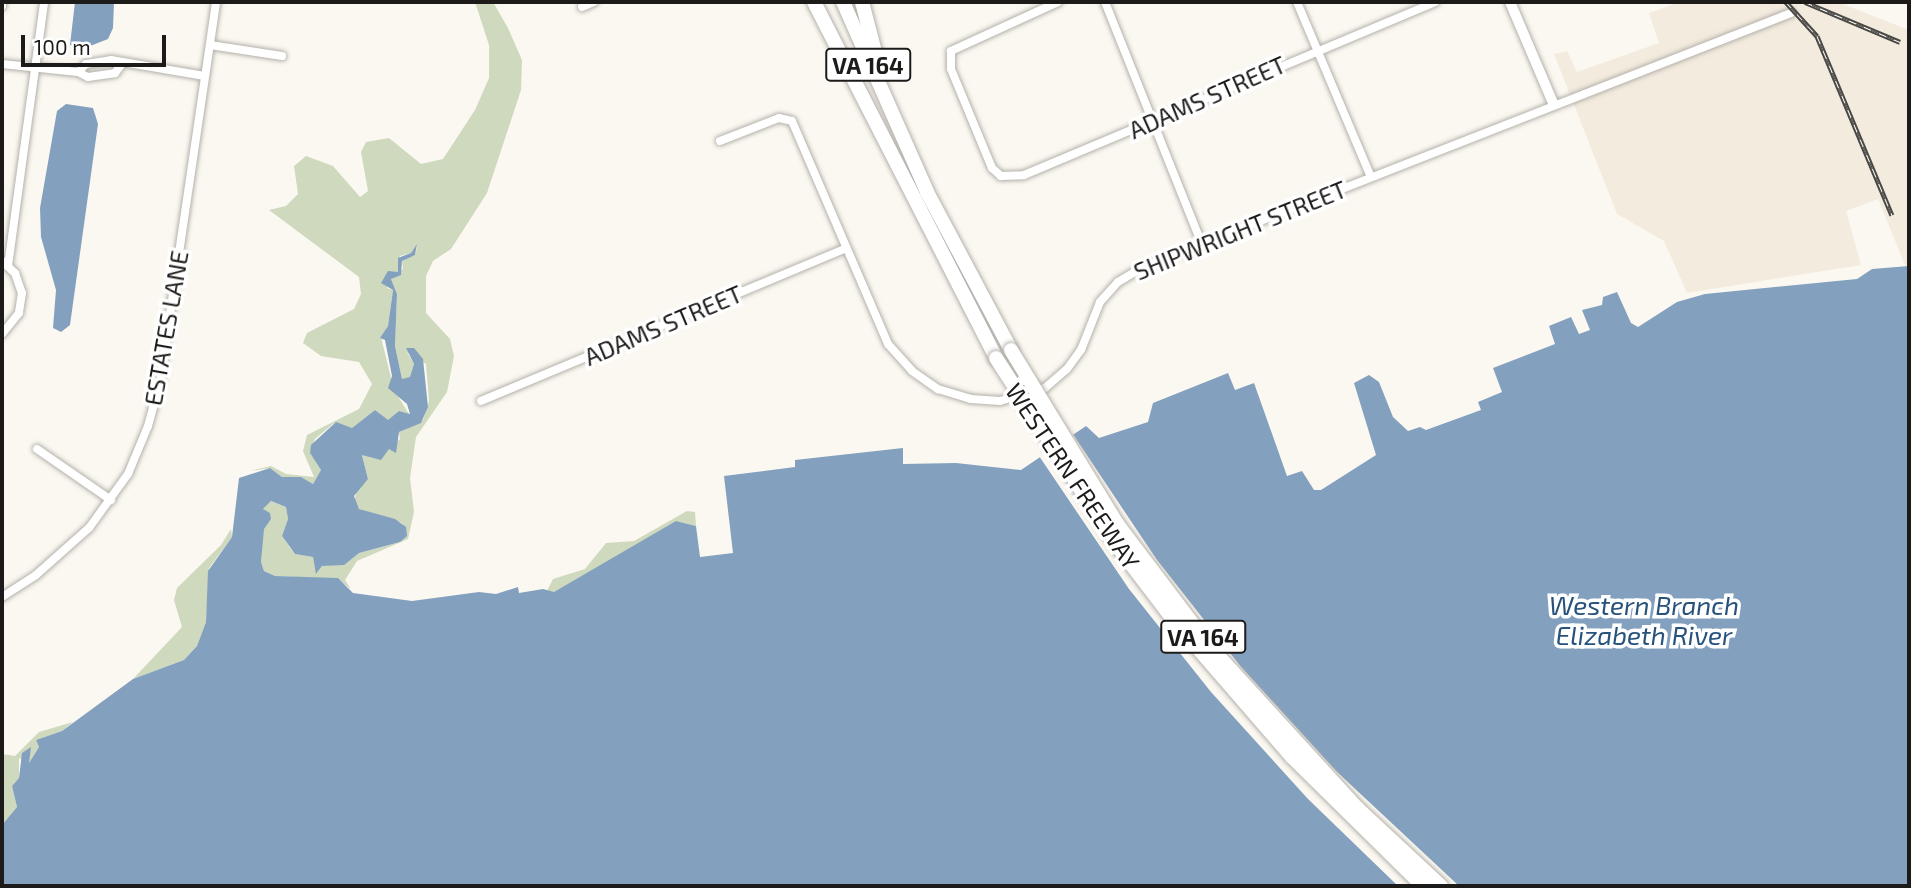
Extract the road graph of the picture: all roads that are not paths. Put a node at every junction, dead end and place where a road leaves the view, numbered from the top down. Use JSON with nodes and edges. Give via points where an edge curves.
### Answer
{"nodes":[{"id":1,"x":44,"y":2,"type":"edge"},
{"id":2,"x":216,"y":2,"type":"edge"},
{"id":3,"x":594,"y":2,"type":"edge"},
{"id":4,"x":814,"y":2,"type":"edge"},
{"id":5,"x":843,"y":2,"type":"edge"},
{"id":6,"x":862,"y":2,"type":"edge"},
{"id":7,"x":1058,"y":2,"type":"edge"},
{"id":8,"x":1105,"y":2,"type":"edge"},
{"id":9,"x":1297,"y":2,"type":"edge"},
{"id":10,"x":1435,"y":2,"type":"edge"},
{"id":11,"x":1510,"y":2,"type":"edge"},
{"id":12,"x":582,"y":7,"type":"dead end"},
{"id":13,"x":1791,"y":13,"type":"dead end"},
{"id":14,"x":210,"y":45,"type":"junction"},
{"id":15,"x":1316,"y":48,"type":"junction"},
{"id":16,"x":282,"y":55,"type":"dead end"},
{"id":17,"x":2,"y":64,"type":"edge"},
{"id":18,"x":121,"y":65,"type":"junction"},
{"id":19,"x":35,"y":69,"type":"junction"},
{"id":20,"x":78,"y":72,"type":"junction"},
{"id":21,"x":205,"y":76,"type":"junction"},
{"id":22,"x":1553,"y":103,"type":"junction"},
{"id":23,"x":1154,"y":121,"type":"junction"},
{"id":24,"x":897,"y":126,"type":"junction"},
{"id":25,"x":720,"y":141,"type":"dead end"},
{"id":26,"x":1371,"y":177,"type":"junction"},
{"id":27,"x":1202,"y":244,"type":"junction"},
{"id":28,"x":845,"y":249,"type":"junction"},
{"id":29,"x":5,"y":263,"type":"edge"},
{"id":30,"x":2,"y":334,"type":"edge"},
{"id":31,"x":481,"y":401,"type":"dead end"},
{"id":32,"x":37,"y":449,"type":"dead end"},
{"id":33,"x":111,"y":500,"type":"junction"},
{"id":34,"x":2,"y":597,"type":"edge"},
{"id":35,"x":1423,"y":886,"type":"edge"},
{"id":36,"x":1441,"y":886,"type":"edge"}],
"edges":[{"from":1,"to":19,"type":"street"},
{"from":2,"to":14,"type":"street","name":"ESTATES LANE"},
{"from":3,"to":12,"type":"street"},
{"from":4,"to":35,"type":"highway","name":"WESTERN FREEWAY","number":"VA 164","bridge":true,"via":[[996,358],[1115,543],[1176,623],[1309,776]]},
{"from":5,"to":24,"type":"highway","name":"WESTERN FREEWAY","number":"VA 164"},
{"from":6,"to":24,"type":"highway"},
{"from":7,"to":23,"type":"street","name":"ADAMS STREET","via":[[954,47],[950,57],[996,173],[1015,177]]},
{"from":8,"to":23,"type":"street"},
{"from":9,"to":15,"type":"street"},
{"from":10,"to":15,"type":"street","name":"ADAMS STREET"},
{"from":11,"to":22,"type":"street"},
{"from":13,"to":22,"type":"street","name":"SHIPWRIGHT STREET"},
{"from":14,"to":16,"type":"street"},
{"from":14,"to":21,"type":"street","name":"ESTATES LANE"},
{"from":15,"to":23,"type":"street","name":"ADAMS STREET"},
{"from":15,"to":26,"type":"street"},
{"from":17,"to":19,"type":"street"},
{"from":18,"to":20,"type":"street","via":[[111,60],[86,64]]},
{"from":18,"to":20,"type":"street","via":[[115,73],[88,77]]},
{"from":18,"to":21,"type":"street"},
{"from":19,"to":20,"type":"street"},
{"from":19,"to":29,"type":"street"},
{"from":21,"to":33,"type":"street","name":"ESTATES LANE","via":[[157,394],[128,474]]},
{"from":22,"to":26,"type":"street","name":"SHIPWRIGHT STREET"},
{"from":23,"to":27,"type":"street"},
{"from":24,"to":36,"type":"highway","name":"WESTERN FREEWAY","number":"VA 164","bridge":true,"via":[[1011,350],[1118,524],[1203,638],[1347,798]]},
{"from":25,"to":28,"type":"street","name":"SHIPWRIGHT STREET","via":[[788,118]]},
{"from":26,"to":27,"type":"street","name":"SHIPWRIGHT STREET"},
{"from":27,"to":28,"type":"street","name":"SHIPWRIGHT STREET","via":[[1118,282],[1100,302],[1081,350],[1067,369],[1045,388],[1000,401],[953,395],[902,362],[879,329]]},
{"from":28,"to":31,"type":"street","name":"ADAMS STREET"},
{"from":29,"to":30,"type":"street","via":[[20,283],[22,303],[14,323]]},
{"from":32,"to":33,"type":"street"},
{"from":33,"to":34,"type":"street","name":"ESTATES LANE","via":[[65,552]]}]}
